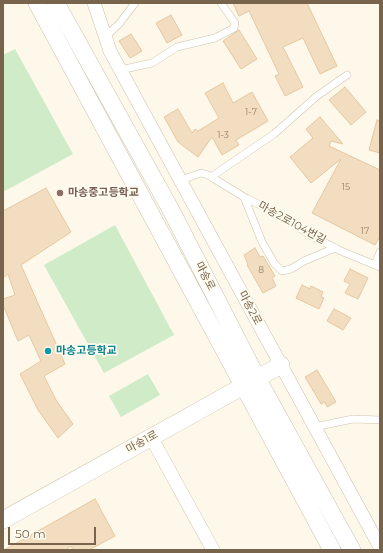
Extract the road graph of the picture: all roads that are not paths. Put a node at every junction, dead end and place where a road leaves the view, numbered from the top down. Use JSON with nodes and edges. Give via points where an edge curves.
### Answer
{"nodes":[{"id":1,"x":37,"y":3,"type":"edge"},
{"id":2,"x":56,"y":3,"type":"edge"},
{"id":3,"x":94,"y":3,"type":"edge"},
{"id":4,"x":135,"y":3,"type":"edge"},
{"id":5,"x":221,"y":3,"type":"edge"},
{"id":6,"x":105,"y":37,"type":"junction"},
{"id":7,"x":120,"y":70,"type":"junction"},
{"id":8,"x":347,"y":75,"type":"dead end"},
{"id":9,"x":211,"y":177,"type":"junction"},
{"id":10,"x":181,"y":180,"type":"junction"},
{"id":11,"x":244,"y":197,"type":"junction"},
{"id":12,"x":335,"y":248,"type":"junction"},
{"id":13,"x":380,"y":252,"type":"edge"},
{"id":14,"x":378,"y":266,"type":"edge"},
{"id":15,"x":281,"y":365,"type":"junction"},
{"id":16,"x":250,"y":382,"type":"junction"},
{"id":17,"x":380,"y":420,"type":"edge"},
{"id":18,"x":314,"y":427,"type":"junction"},
{"id":19,"x":151,"y":437,"type":"junction"},
{"id":20,"x":3,"y":520,"type":"edge"},
{"id":21,"x":380,"y":547,"type":"edge"},
{"id":22,"x":213,"y":550,"type":"edge"},
{"id":23,"x":332,"y":550,"type":"edge"},
{"id":24,"x":352,"y":550,"type":"edge"}],
"edges":[{"from":1,"to":16,"type":"street","name":"마송로"},
{"from":2,"to":16,"type":"street","name":"마송로","via":[[172,212]]},
{"from":3,"to":6,"type":"street","name":"마송2로"},
{"from":4,"to":6,"type":"lane"},
{"from":5,"to":7,"type":"lane","via":[[235,23],[234,28],[216,38],[176,47],[152,62]]},
{"from":6,"to":7,"type":"street","name":"마송2로"},
{"from":7,"to":10,"type":"street","name":"마송2로"},
{"from":8,"to":9,"type":"lane","via":[[317,96],[274,134]]},
{"from":9,"to":10,"type":"lane","name":"마송2로104번길","via":[[201,173]]},
{"from":9,"to":11,"type":"lane","name":"마송2로104번길"},
{"from":10,"to":15,"type":"street","name":"마송2로"},
{"from":11,"to":12,"type":"lane","name":"마송2로104번길"},
{"from":11,"to":12,"type":"lane","via":[[262,242],[274,263],[282,271]]},
{"from":12,"to":14,"type":"lane","name":"마송2로104번길"},
{"from":13,"to":14,"type":"lane","name":"마송2로104번길"},
{"from":15,"to":16,"type":"street","name":"마송1로"},
{"from":15,"to":18,"type":"street","name":"마송2로"},
{"from":16,"to":19,"type":"street","name":"마송1로"},
{"from":16,"to":23,"type":"street","name":"마송로"},
{"from":16,"to":24,"type":"street","name":"마송로"},
{"from":17,"to":18,"type":"lane","via":[[353,419]]},
{"from":18,"to":21,"type":"street","name":"마송2로"},
{"from":19,"to":20,"type":"street","name":"마송1로"},
{"from":19,"to":22,"type":"street"}]}
